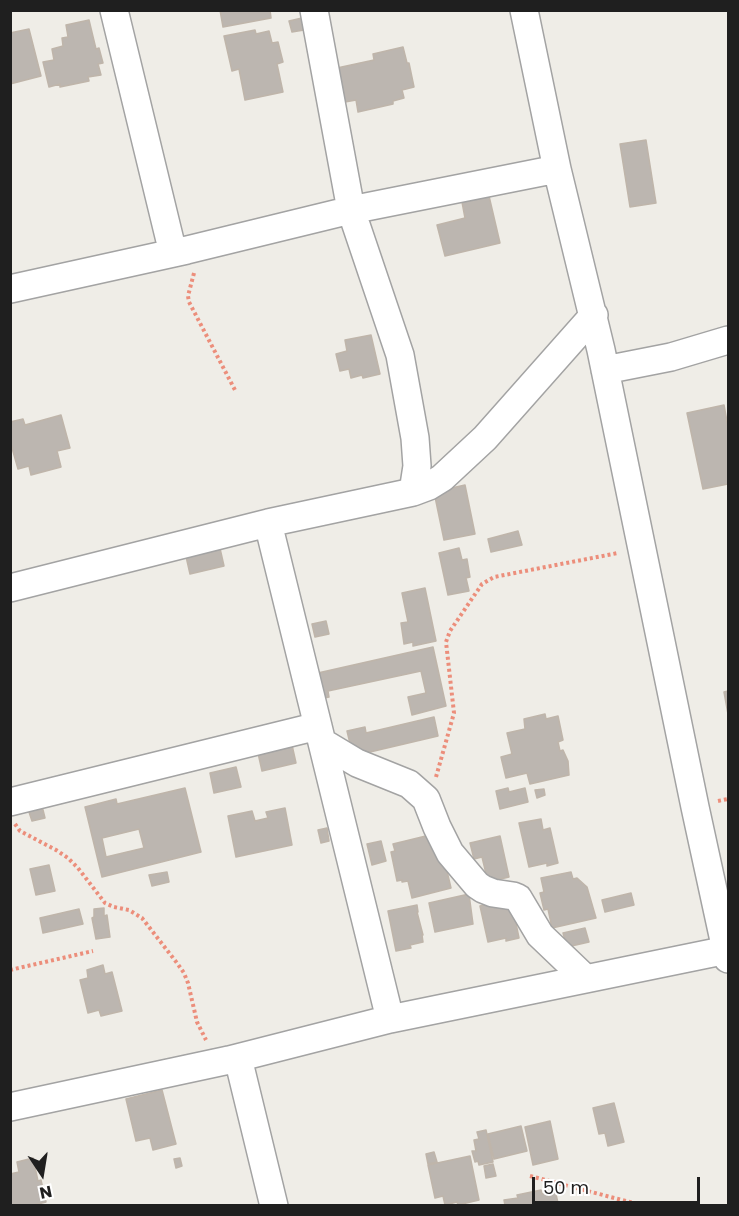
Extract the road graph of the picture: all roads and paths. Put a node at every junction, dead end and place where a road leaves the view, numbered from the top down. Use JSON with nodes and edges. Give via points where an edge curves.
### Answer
{"nodes":[{"id":1,"x":114,"y":10,"type":"edge"},
{"id":2,"x":314,"y":10,"type":"edge"},
{"id":3,"x":524,"y":10,"type":"edge"},
{"id":4,"x":556,"y":169,"type":"junction"},
{"id":5,"x":351,"y":210,"type":"junction"},
{"id":6,"x":180,"y":251,"type":"junction"},
{"id":7,"x":10,"y":289,"type":"edge"},
{"id":8,"x":594,"y":315,"type":"junction"},
{"id":9,"x":729,"y":340,"type":"edge"},
{"id":10,"x":605,"y":370,"type":"junction"},
{"id":11,"x":236,"y":392,"type":"dead end"},
{"id":12,"x":413,"y":492,"type":"junction"},
{"id":13,"x":268,"y":523,"type":"junction"},
{"id":14,"x":642,"y":549,"type":"junction"},
{"id":15,"x":10,"y":588,"type":"edge"},
{"id":16,"x":320,"y":734,"type":"junction"},
{"id":17,"x":428,"y":803,"type":"junction"},
{"id":18,"x":12,"y":809,"type":"edge"},
{"id":19,"x":93,"y":951,"type":"dead end"},
{"id":20,"x":728,"y":954,"type":"edge"},
{"id":21,"x":10,"y":970,"type":"edge"},
{"id":22,"x":586,"y":979,"type":"junction"},
{"id":23,"x":390,"y":1019,"type":"junction"},
{"id":24,"x":233,"y":1059,"type":"junction"},
{"id":25,"x":10,"y":1107,"type":"edge"},
{"id":26,"x":530,"y":1176,"type":"dead end"},
{"id":27,"x":274,"y":1206,"type":"edge"},
{"id":28,"x":645,"y":1206,"type":"edge"}],
"edges":[{"from":1,"to":6,"type":"street"},
{"from":2,"to":5,"type":"street"},
{"from":3,"to":4,"type":"street"},
{"from":4,"to":5,"type":"street"},
{"from":4,"to":8,"type":"street"},
{"from":5,"to":6,"type":"street"},
{"from":5,"to":12,"type":"street","via":[[400,355],[415,438],[417,466]]},
{"from":6,"to":7,"type":"street"},
{"from":6,"to":11,"type":"path","via":[[195,260],[189,302]]},
{"from":8,"to":10,"type":"street"},
{"from":8,"to":12,"type":"street","via":[[485,438],[442,478]]},
{"from":9,"to":10,"type":"street"},
{"from":10,"to":14,"type":"street"},
{"from":12,"to":13,"type":"street"},
{"from":13,"to":15,"type":"street"},
{"from":13,"to":16,"type":"street"},
{"from":14,"to":17,"type":"path","via":[[494,577],[482,584],[446,642],[454,713]]},
{"from":14,"to":20,"type":"street"},
{"from":16,"to":17,"type":"street","via":[[357,763],[409,784]]},
{"from":16,"to":18,"type":"street"},
{"from":16,"to":23,"type":"street"},
{"from":17,"to":22,"type":"street","via":[[443,841],[466,874],[483,889],[518,898],[540,935]]},
{"from":18,"to":24,"type":"path","via":[[20,831],[56,850],[78,868],[105,903],[142,918],[184,973],[196,1022],[205,1038]]},
{"from":19,"to":21,"type":"path"},
{"from":20,"to":22,"type":"street"},
{"from":22,"to":23,"type":"street"},
{"from":23,"to":24,"type":"street"},
{"from":24,"to":25,"type":"street"},
{"from":24,"to":27,"type":"street"},
{"from":26,"to":28,"type":"path"}]}
